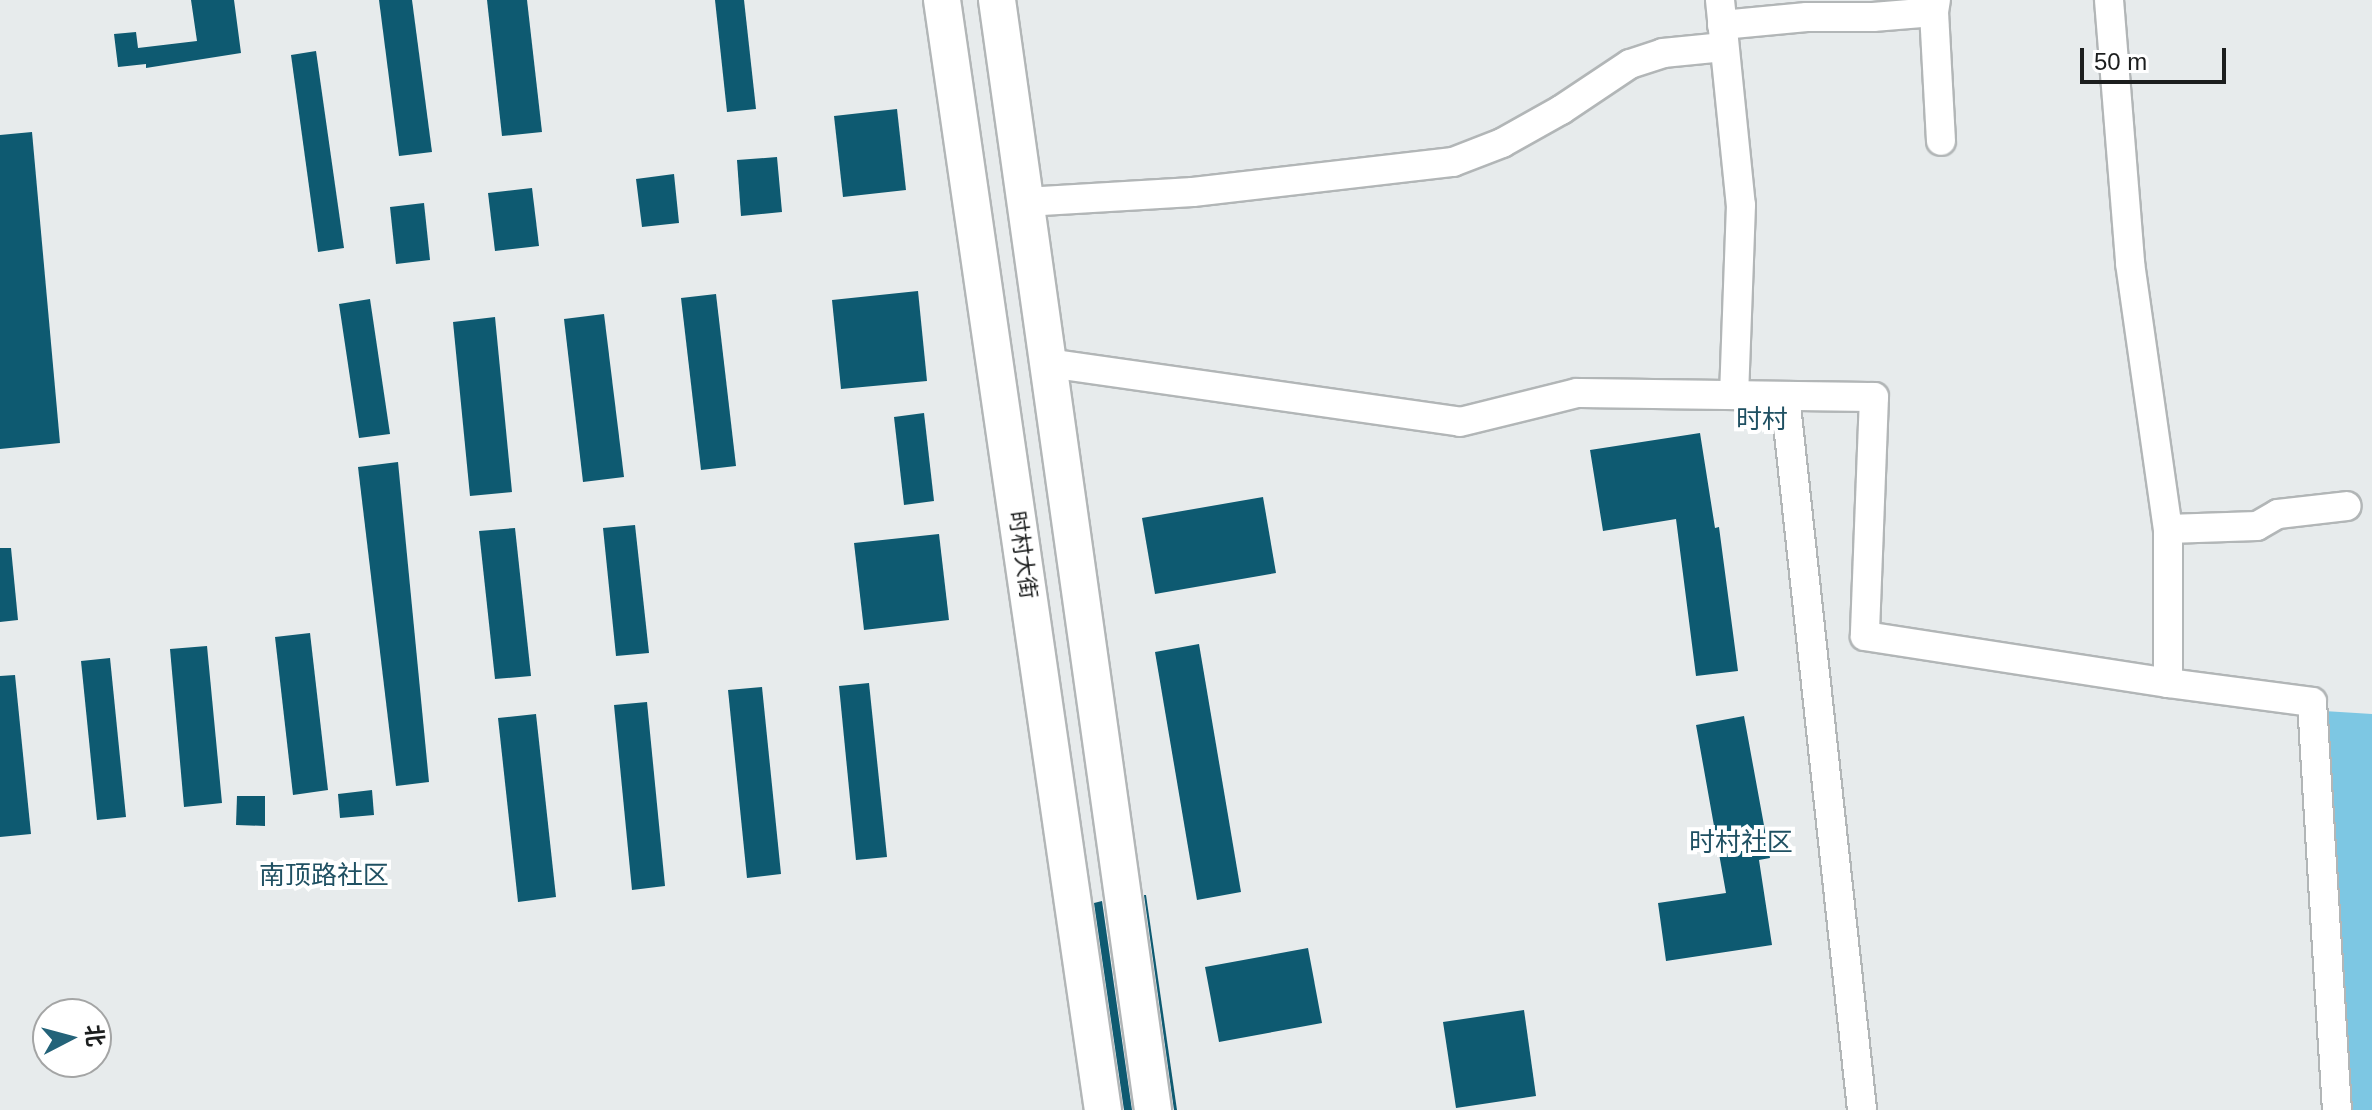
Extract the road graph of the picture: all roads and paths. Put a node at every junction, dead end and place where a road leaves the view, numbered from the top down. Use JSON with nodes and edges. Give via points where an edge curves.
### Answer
{"nodes":[{"id":1,"x":942,"y":0,"type":"edge"},
{"id":2,"x":997,"y":0,"type":"edge"},
{"id":3,"x":2109,"y":0,"type":"edge"},
{"id":4,"x":1935,"y":6,"type":"edge"},
{"id":5,"x":1722,"y":24,"type":"edge"},
{"id":6,"x":1941,"y":141,"type":"dead end"},
{"id":7,"x":1025,"y":202,"type":"junction"},
{"id":8,"x":1048,"y":363,"type":"junction"},
{"id":9,"x":1734,"y":395,"type":"junction"},
{"id":10,"x":1785,"y":396,"type":"junction"},
{"id":11,"x":2347,"y":506,"type":"dead end"},
{"id":12,"x":2168,"y":529,"type":"junction"},
{"id":13,"x":2168,"y":683,"type":"junction"},
{"id":14,"x":1103,"y":1110,"type":"edge"},
{"id":15,"x":1153,"y":1110,"type":"edge"},
{"id":16,"x":1862,"y":1110,"type":"edge"},
{"id":17,"x":2337,"y":1110,"type":"edge"}],
"edges":[{"from":1,"to":14,"type":"main road","name":"时村大街"},
{"from":2,"to":7,"type":"main road"},
{"from":3,"to":12,"type":"street","via":[[2130,263]]},
{"from":4,"to":5,"type":"street","via":[[1873,17]]},
{"from":4,"to":6,"type":"street"},
{"from":5,"to":7,"type":"street","via":[[1630,64],[1525,130],[1453,162],[1193,192]]},
{"from":5,"to":9,"type":"street","via":[[1741,205]]},
{"from":7,"to":8,"type":"main road"},
{"from":8,"to":9,"type":"street","via":[[1460,422],[1577,393]]},
{"from":8,"to":15,"type":"main road"},
{"from":9,"to":10,"type":"street"},
{"from":10,"to":13,"type":"street","via":[[1874,397],[1865,636]]},
{"from":10,"to":16,"type":"street"},
{"from":11,"to":12,"type":"street","via":[[2278,514],[2257,526]]},
{"from":12,"to":13,"type":"street"},
{"from":13,"to":17,"type":"street","via":[[2312,702]]}]}
